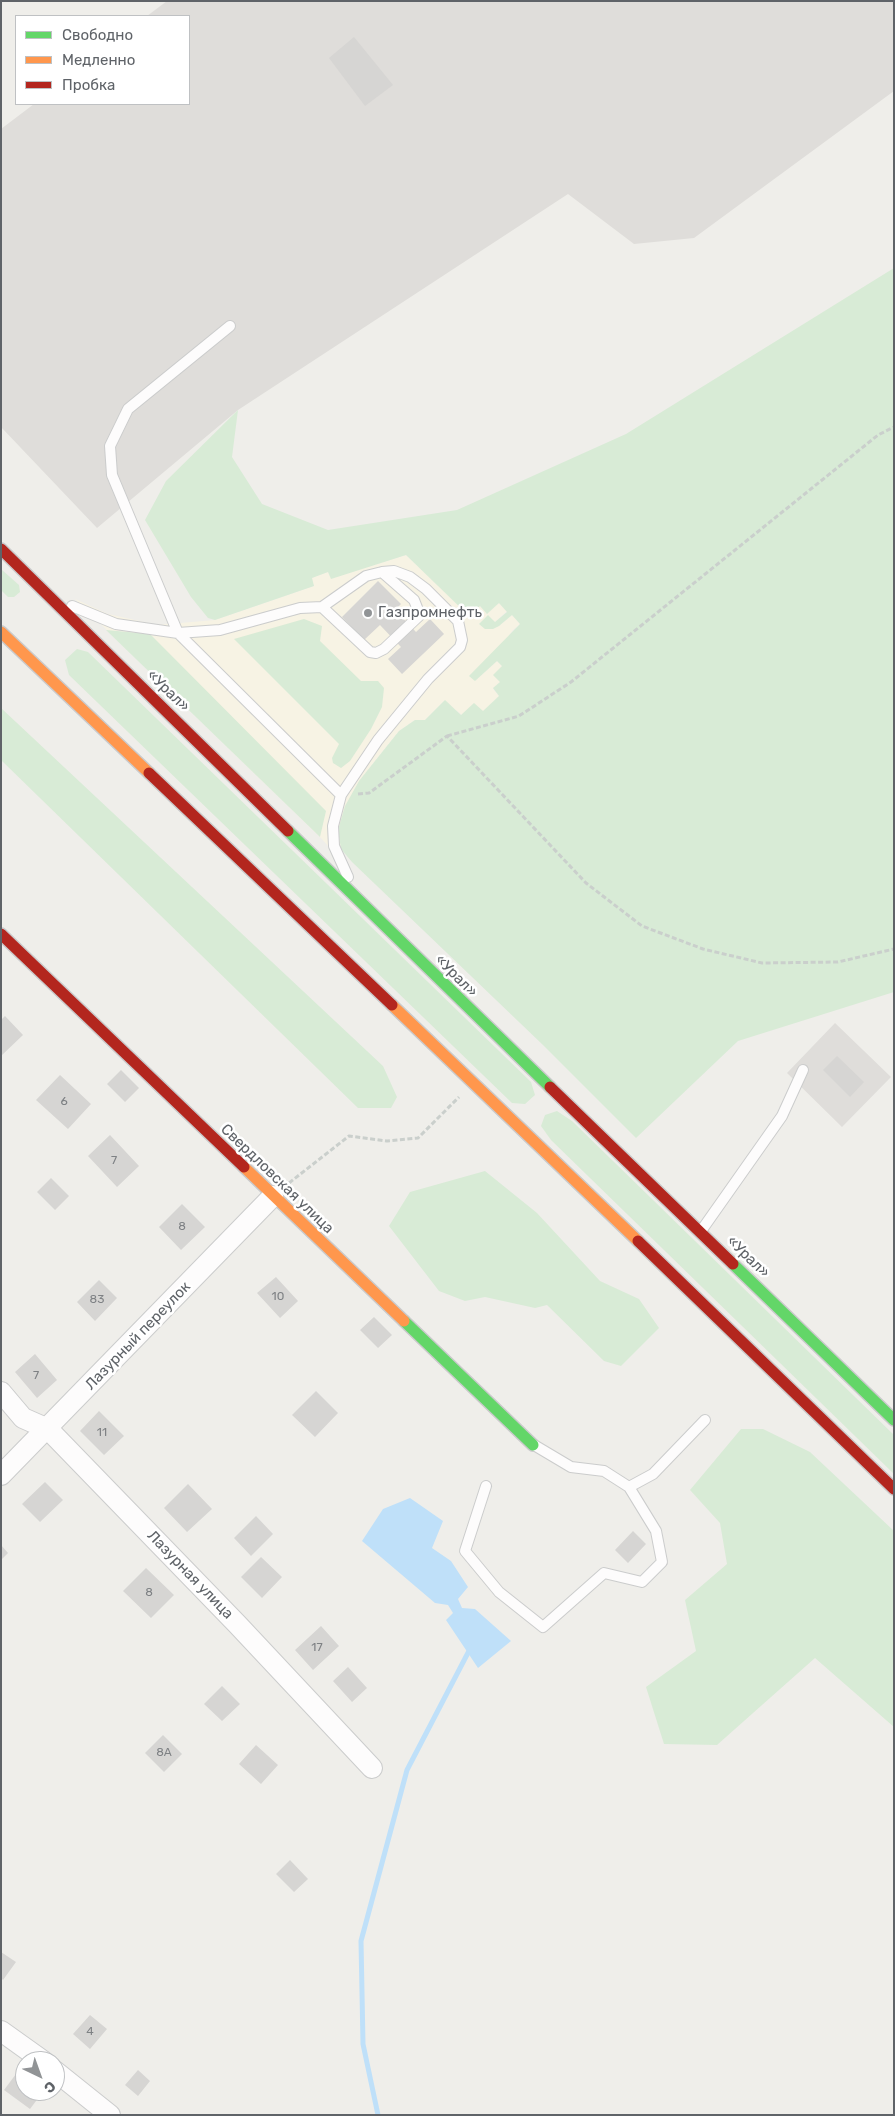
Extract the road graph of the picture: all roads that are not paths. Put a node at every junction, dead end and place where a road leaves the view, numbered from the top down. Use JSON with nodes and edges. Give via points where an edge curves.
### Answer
{"nodes":[{"id":1,"x":230,"y":326,"type":"dead end"},
{"id":2,"x":1,"y":549,"type":"edge"},
{"id":3,"x":382,"y":572,"type":"junction"},
{"id":4,"x":32,"y":580,"type":"junction"},
{"id":5,"x":322,"y":607,"type":"junction"},
{"id":6,"x":1,"y":632,"type":"edge"},
{"id":7,"x":178,"y":633,"type":"junction"},
{"id":8,"x":341,"y":795,"type":"junction"},
{"id":9,"x":357,"y":899,"type":"junction"},
{"id":10,"x":1,"y":934,"type":"edge"},
{"id":11,"x":803,"y":1070,"type":"dead end"},
{"id":12,"x":273,"y":1196,"type":"junction"},
{"id":13,"x":701,"y":1232,"type":"junction"},
{"id":14,"x":1,"y":1392,"type":"edge"},
{"id":15,"x":705,"y":1420,"type":"dead end"},
{"id":16,"x":894,"y":1420,"type":"edge"},
{"id":17,"x":48,"y":1428,"type":"junction"},
{"id":18,"x":533,"y":1445,"type":"joint"},
{"id":19,"x":1,"y":1476,"type":"edge"},
{"id":20,"x":486,"y":1486,"type":"dead end"},
{"id":21,"x":629,"y":1487,"type":"junction"},
{"id":22,"x":894,"y":1489,"type":"edge"},
{"id":23,"x":372,"y":1768,"type":"dead end"},
{"id":24,"x":1,"y":2031,"type":"edge"},
{"id":25,"x":29,"y":2051,"type":"edge"},
{"id":26,"x":65,"y":2079,"type":"edge"},
{"id":27,"x":110,"y":2115,"type":"edge"}],
"edges":[{"from":1,"to":7,"type":"lane","via":[[128,409],[110,446],[112,475]]},
{"from":2,"to":4,"type":"main road","name":"«Урал»"},
{"from":3,"to":5,"type":"lane","via":[[366,576]]},
{"from":3,"to":5,"type":"lane","via":[[414,600],[420,615],[384,649],[370,652]]},
{"from":3,"to":8,"type":"lane","via":[[394,571],[426,589],[458,621],[462,640],[460,647],[428,679],[378,740]]},
{"from":4,"to":7,"type":"lane","via":[[71,606],[116,624]]},
{"from":4,"to":9,"type":"main road","name":"«Урал»"},
{"from":5,"to":7,"type":"lane","via":[[300,608],[220,630]]},
{"from":6,"to":22,"type":"main road"},
{"from":7,"to":8,"type":"lane"},
{"from":8,"to":9,"type":"lane","via":[[333,826],[334,846]]},
{"from":9,"to":13,"type":"main road","name":"«Урал»"},
{"from":10,"to":12,"type":"main road","name":"Свердловская улица"},
{"from":11,"to":13,"type":"lane","via":[[782,1116]]},
{"from":12,"to":17,"type":"street","name":"Лазурный переулок"},
{"from":12,"to":18,"type":"main road","name":"Свердловская улица"},
{"from":13,"to":16,"type":"main road","name":"«Урал»"},
{"from":14,"to":17,"type":"street","name":"Лазурная улица","via":[[23,1418]]},
{"from":15,"to":21,"type":"lane","via":[[653,1474]]},
{"from":17,"to":19,"type":"street","name":"Лазурный переулок"},
{"from":17,"to":23,"type":"street","name":"Лазурная улица"},
{"from":18,"to":21,"type":"lane","via":[[571,1467],[604,1471]]},
{"from":20,"to":21,"type":"lane","via":[[465,1551],[500,1592],[543,1627],[604,1573],[642,1582],[662,1562],[656,1530]]},
{"from":24,"to":25,"type":"street"},
{"from":26,"to":27,"type":"street"}]}
